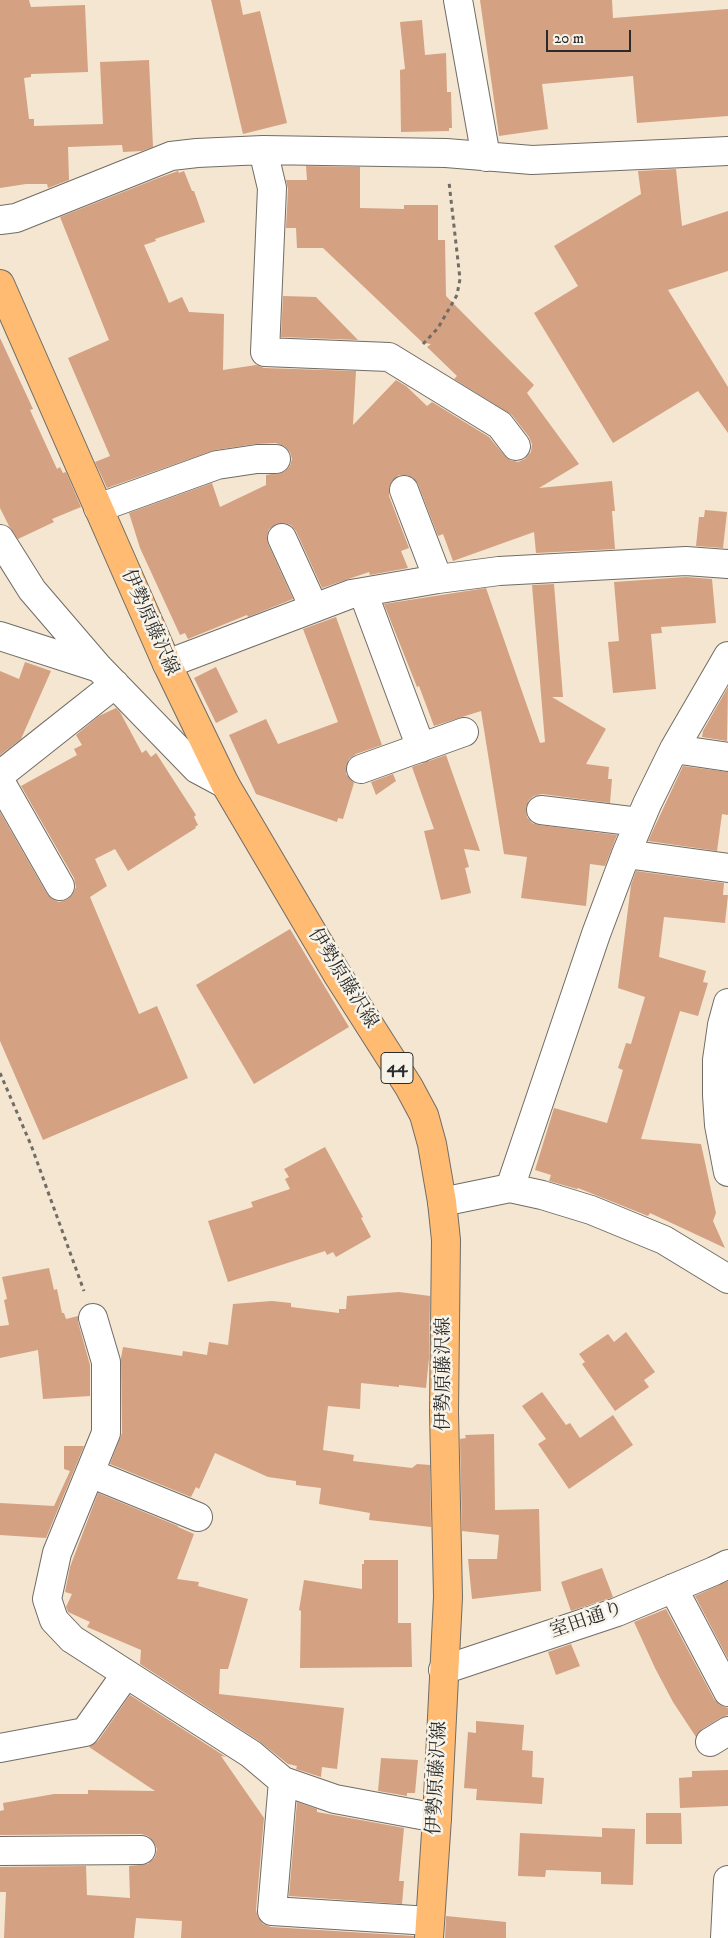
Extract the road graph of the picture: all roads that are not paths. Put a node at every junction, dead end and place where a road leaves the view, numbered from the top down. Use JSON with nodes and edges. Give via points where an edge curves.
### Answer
{"nodes":[{"id":1,"x":458,"y":0,"type":"edge"},
{"id":2,"x":263,"y":150,"type":"junction"},
{"id":3,"x":728,"y":151,"type":"edge"},
{"id":4,"x":486,"y":156,"type":"junction"},
{"id":5,"x":0,"y":220,"type":"edge"},
{"id":6,"x":0,"y":284,"type":"edge"},
{"id":7,"x":516,"y":446,"type":"dead end"},
{"id":8,"x":276,"y":458,"type":"dead end"},
{"id":9,"x":404,"y":490,"type":"dead end"},
{"id":10,"x":98,"y":508,"type":"junction"},
{"id":11,"x":282,"y":538,"type":"dead end"},
{"id":12,"x":0,"y":539,"type":"edge"},
{"id":13,"x":728,"y":564,"type":"edge"},
{"id":14,"x":438,"y":578,"type":"junction"},
{"id":15,"x":363,"y":592,"type":"junction"},
{"id":16,"x":314,"y":608,"type":"junction"},
{"id":17,"x":0,"y":636,"type":"edge"},
{"id":18,"x":728,"y":656,"type":"edge"},
{"id":19,"x":167,"y":664,"type":"junction"},
{"id":20,"x":107,"y":676,"type":"junction"},
{"id":21,"x":464,"y":732,"type":"dead end"},
{"id":22,"x":421,"y":748,"type":"junction"},
{"id":23,"x":674,"y":749,"type":"junction"},
{"id":24,"x":728,"y":756,"type":"edge"},
{"id":25,"x":361,"y":769,"type":"dead end"},
{"id":26,"x":0,"y":775,"type":"edge"},
{"id":27,"x":0,"y":781,"type":"edge"},
{"id":28,"x":225,"y":784,"type":"junction"},
{"id":29,"x":541,"y":810,"type":"dead end"},
{"id":30,"x":639,"y":822,"type":"junction"},
{"id":31,"x":626,"y":854,"type":"junction"},
{"id":32,"x":728,"y":868,"type":"edge"},
{"id":33,"x":60,"y":886,"type":"dead end"},
{"id":34,"x":728,"y":1003,"type":"edge"},
{"id":35,"x":728,"y":1172,"type":"edge"},
{"id":36,"x":510,"y":1188,"type":"junction"},
{"id":37,"x":442,"y":1202,"type":"junction"},
{"id":38,"x":728,"y":1278,"type":"edge"},
{"id":39,"x":93,"y":1318,"type":"road end"},
{"id":40,"x":90,"y":1472,"type":"junction"},
{"id":41,"x":198,"y":1517,"type":"dead end"},
{"id":42,"x":728,"y":1564,"type":"edge"},
{"id":43,"x":673,"y":1588,"type":"junction"},
{"id":44,"x":444,"y":1670,"type":"junction"},
{"id":45,"x":126,"y":1674,"type":"junction"},
{"id":46,"x":728,"y":1692,"type":"edge"},
{"id":47,"x":0,"y":1748,"type":"edge"},
{"id":48,"x":283,"y":1781,"type":"junction"},
{"id":49,"x":437,"y":1818,"type":"junction"},
{"id":50,"x":0,"y":1850,"type":"edge"},
{"id":51,"x":142,"y":1850,"type":"dead end"},
{"id":52,"x":728,"y":1880,"type":"edge"},
{"id":53,"x":429,"y":1929,"type":"edge"},
{"id":54,"x":725,"y":1938,"type":"edge"}],
"edges":[{"from":1,"to":4,"type":"street"},
{"from":2,"to":4,"type":"street"},
{"from":2,"to":5,"type":"street","via":[[171,156],[16,218]]},
{"from":2,"to":7,"type":"street","via":[[272,188],[265,352],[390,357],[500,425]]},
{"from":3,"to":4,"type":"street","via":[[532,160]]},
{"from":6,"to":10,"type":"main road","name":"伊勢原藤沢線","number":"44"},
{"from":8,"to":10,"type":"street","via":[[216,465]]},
{"from":9,"to":14,"type":"street"},
{"from":10,"to":19,"type":"main road","name":"伊勢原藤沢線","number":"44"},
{"from":11,"to":16,"type":"street"},
{"from":12,"to":20,"type":"street","via":[[32,590]]},
{"from":13,"to":14,"type":"street","via":[[686,561],[500,571]]},
{"from":14,"to":15,"type":"street"},
{"from":15,"to":16,"type":"street"},
{"from":15,"to":22,"type":"street"},
{"from":16,"to":19,"type":"street"},
{"from":17,"to":20,"type":"street"},
{"from":18,"to":23,"type":"street"},
{"from":19,"to":28,"type":"main road","name":"伊勢原藤沢線","number":"44"},
{"from":20,"to":26,"type":"street"},
{"from":20,"to":28,"type":"street","via":[[197,769]]},
{"from":21,"to":22,"type":"street"},
{"from":22,"to":25,"type":"street"},
{"from":23,"to":24,"type":"street"},
{"from":23,"to":30,"type":"street"},
{"from":27,"to":33,"type":"street"},
{"from":28,"to":37,"type":"main road","name":"伊勢原藤沢線","number":"44","via":[[424,1115]]},
{"from":29,"to":30,"type":"street"},
{"from":30,"to":31,"type":"street"},
{"from":31,"to":32,"type":"street"},
{"from":31,"to":36,"type":"street"},
{"from":34,"to":35,"type":"street","via":[[719,1042],[716,1095]]},
{"from":36,"to":37,"type":"street"},
{"from":36,"to":38,"type":"street","via":[[591,1210],[628,1225],[664,1240]]},
{"from":37,"to":44,"type":"main road","name":"伊勢原藤沢線","number":"44","via":[[446,1240],[444,1412],[448,1597]]},
{"from":39,"to":40,"type":"street","via":[[106,1362],[106,1434]]},
{"from":40,"to":41,"type":"street"},
{"from":40,"to":45,"type":"street","via":[[57,1553],[47,1599],[54,1620],[72,1639]]},
{"from":42,"to":43,"type":"street","name":"室田通り"},
{"from":43,"to":44,"type":"street","name":"室田通り","via":[[617,1612]]},
{"from":43,"to":46,"type":"street"},
{"from":44,"to":49,"type":"main road","name":"伊勢原藤沢線","number":"44"},
{"from":45,"to":47,"type":"street","via":[[85,1732]]},
{"from":45,"to":48,"type":"street","via":[[252,1754]]},
{"from":48,"to":49,"type":"street","via":[[336,1799]]},
{"from":48,"to":53,"type":"street","via":[[272,1911]]},
{"from":49,"to":53,"type":"main road","name":"伊勢原藤沢線","number":"44"},
{"from":50,"to":51,"type":"street"},
{"from":52,"to":54,"type":"street"}]}
